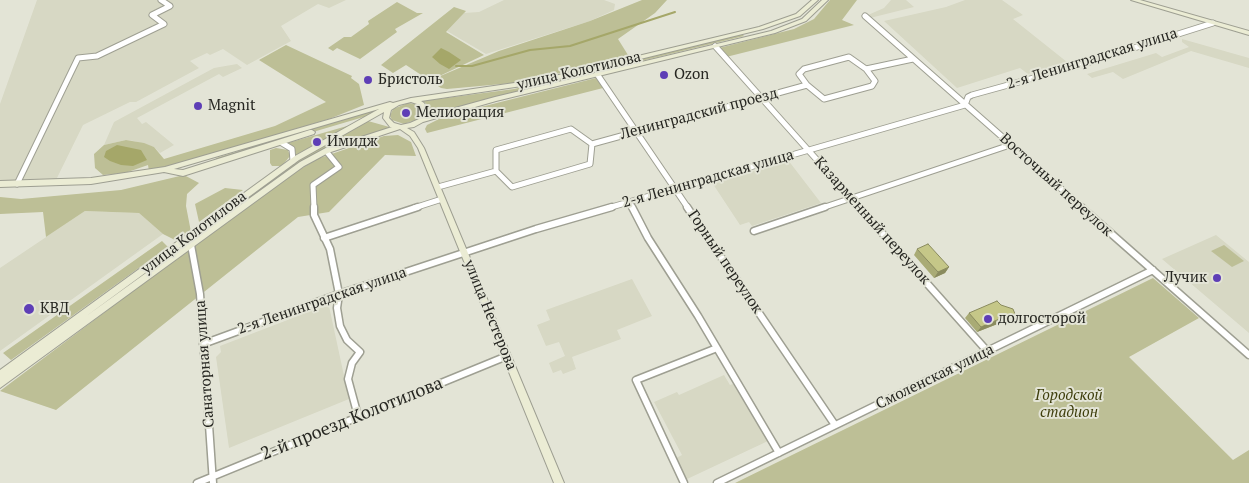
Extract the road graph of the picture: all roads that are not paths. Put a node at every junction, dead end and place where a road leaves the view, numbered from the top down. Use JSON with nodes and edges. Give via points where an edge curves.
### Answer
{"nodes":[{"id":1,"x":161,"y":0,"type":"edge"},
{"id":2,"x":815,"y":0,"type":"edge"},
{"id":3,"x":825,"y":0,"type":"edge"},
{"id":4,"x":1134,"y":0,"type":"edge"},
{"id":5,"x":865,"y":16,"type":"dead end"},
{"id":6,"x":1213,"y":23,"type":"junction"},
{"id":7,"x":1249,"y":33,"type":"edge"},
{"id":8,"x":748,"y":35,"type":"junction"},
{"id":9,"x":715,"y":46,"type":"junction"},
{"id":10,"x":913,"y":59,"type":"junction"},
{"id":11,"x":866,"y":70,"type":"junction"},
{"id":12,"x":597,"y":74,"type":"junction"},
{"id":13,"x":807,"y":85,"type":"junction"},
{"id":14,"x":762,"y":99,"type":"junction"},
{"id":15,"x":411,"y":100,"type":"junction"},
{"id":16,"x":395,"y":104,"type":"junction"},
{"id":17,"x":965,"y":105,"type":"junction"},
{"id":18,"x":370,"y":117,"type":"junction"},
{"id":19,"x":421,"y":121,"type":"junction"},
{"id":20,"x":388,"y":122,"type":"junction"},
{"id":21,"x":400,"y":127,"type":"junction"},
{"id":22,"x":636,"y":130,"type":"junction"},
{"id":23,"x":282,"y":143,"type":"junction"},
{"id":24,"x":592,"y":144,"type":"junction"},
{"id":25,"x":1010,"y":145,"type":"junction"},
{"id":26,"x":421,"y":148,"type":"junction"},
{"id":27,"x":808,"y":150,"type":"junction"},
{"id":28,"x":326,"y":151,"type":"junction"},
{"id":29,"x":293,"y":160,"type":"junction"},
{"id":30,"x":165,"y":169,"type":"junction"},
{"id":31,"x":496,"y":171,"type":"junction"},
{"id":32,"x":0,"y":184,"type":"edge"},
{"id":33,"x":17,"y":184,"type":"junction"},
{"id":34,"x":438,"y":187,"type":"junction"},
{"id":35,"x":674,"y":188,"type":"junction"},
{"id":36,"x":852,"y":198,"type":"junction"},
{"id":37,"x":442,"y":199,"type":"junction"},
{"id":38,"x":628,"y":202,"type":"junction"},
{"id":39,"x":754,"y":230,"type":"dead end"},
{"id":40,"x":324,"y":238,"type":"junction"},
{"id":41,"x":191,"y":245,"type":"junction"},
{"id":42,"x":464,"y":252,"type":"junction"},
{"id":43,"x":1153,"y":270,"type":"junction"},
{"id":44,"x":338,"y":294,"type":"junction"},
{"id":45,"x":203,"y":344,"type":"junction"},
{"id":46,"x":717,"y":348,"type":"junction"},
{"id":47,"x":988,"y":352,"type":"junction"},
{"id":48,"x":1249,"y":355,"type":"edge"},
{"id":49,"x":507,"y":356,"type":"junction"},
{"id":50,"x":3,"y":374,"type":"edge"},
{"id":51,"x":0,"y":384,"type":"edge"},
{"id":52,"x":358,"y":416,"type":"junction"},
{"id":53,"x":835,"y":425,"type":"junction"},
{"id":54,"x":779,"y":453,"type":"junction"},
{"id":55,"x":213,"y":480,"type":"edge"},
{"id":56,"x":197,"y":483,"type":"edge"},
{"id":57,"x":559,"y":483,"type":"edge"},
{"id":58,"x":684,"y":483,"type":"edge"},
{"id":59,"x":717,"y":483,"type":"edge"}],
"edges":[{"from":1,"to":33,"type":"street","via":[[170,6],[152,15],[164,24],[97,56],[78,58]]},
{"from":2,"to":8,"type":"main road","name":"улица Колотилова","via":[[798,15]]},
{"from":3,"to":8,"type":"main road","name":"улица Колотилова","via":[[804,20],[781,29]]},
{"from":4,"to":6,"type":"main road"},
{"from":5,"to":10,"type":"street","name":"Восточный переулок"},
{"from":6,"to":7,"type":"main road"},
{"from":6,"to":17,"type":"street","name":"2-я Ленинградская улица","via":[[972,95]]},
{"from":8,"to":9,"type":"main road","name":"улица Колотилова"},
{"from":8,"to":15,"type":"main road","name":"улица Колотилова","via":[[542,81]]},
{"from":9,"to":12,"type":"main road","name":"улица Колотилова"},
{"from":9,"to":14,"type":"street","name":"Казарменный переулок"},
{"from":10,"to":11,"type":"street"},
{"from":10,"to":17,"type":"street","name":"Восточный переулок"},
{"from":11,"to":13,"type":"street","via":[[853,58],[829,62],[800,70],[799,74]]},
{"from":11,"to":13,"type":"street","via":[[875,81],[872,86],[824,99]]},
{"from":12,"to":19,"type":"main road","name":"улица Колотилова","via":[[470,105]]},
{"from":12,"to":22,"type":"street","name":"Горный переулок"},
{"from":13,"to":14,"type":"street","name":"Ленинградский проезд"},
{"from":14,"to":22,"type":"street","name":"Ленинградский проезд"},
{"from":14,"to":27,"type":"street","name":"Казарменный переулок"},
{"from":15,"to":16,"type":"main road","name":"улица Колотилова"},
{"from":15,"to":19,"type":"main road","via":[[425,107]]},
{"from":16,"to":18,"type":"main road","name":"улица Колотилова"},
{"from":16,"to":20,"type":"main road","via":[[386,114]]},
{"from":16,"to":30,"type":"main road","via":[[376,106],[281,137]]},
{"from":17,"to":25,"type":"street","name":"Восточный переулок"},
{"from":17,"to":27,"type":"street","name":"2-я Ленинградская улица"},
{"from":18,"to":20,"type":"main road"},
{"from":18,"to":23,"type":"main road","via":[[349,119]]},
{"from":18,"to":29,"type":"main road","name":"улица Колотилова"},
{"from":19,"to":21,"type":"main road","name":"улица Колотилова"},
{"from":19,"to":26,"type":"main road","name":"улица Нестерова"},
{"from":20,"to":21,"type":"main road"},
{"from":21,"to":26,"type":"main road","name":"улица Нестерова","via":[[416,139]]},
{"from":21,"to":28,"type":"main road","name":"улица Колотилова"},
{"from":22,"to":24,"type":"street","name":"Ленинградский проезд"},
{"from":22,"to":35,"type":"street","name":"Горный переулок"},
{"from":23,"to":29,"type":"street","via":[[292,150]]},
{"from":23,"to":30,"type":"main road","via":[[183,173]]},
{"from":24,"to":31,"type":"street","via":[[590,164],[512,186]]},
{"from":24,"to":31,"type":"street","via":[[571,129],[506,147],[496,150]]},
{"from":25,"to":36,"type":"street"},
{"from":25,"to":43,"type":"street","name":"Восточный переулок"},
{"from":26,"to":34,"type":"main road","name":"улица Нестерова"},
{"from":27,"to":35,"type":"street","name":"2-я Ленинградская улица"},
{"from":27,"to":36,"type":"street","name":"Казарменный переулок"},
{"from":28,"to":40,"type":"street","via":[[339,167],[313,185],[314,215]]},
{"from":28,"to":41,"type":"main road","name":"улица Колотилова","via":[[288,173]]},
{"from":29,"to":50,"type":"main road","name":"улица Колотилова"},
{"from":30,"to":33,"type":"main road","via":[[91,181]]},
{"from":31,"to":34,"type":"street"},
{"from":32,"to":33,"type":"main road"},
{"from":34,"to":37,"type":"main road","name":"улица Нестерова"},
{"from":35,"to":38,"type":"street","name":"2-я Ленинградская улица"},
{"from":35,"to":53,"type":"street","name":"Горный переулок"},
{"from":36,"to":39,"type":"street"},
{"from":36,"to":47,"type":"street","name":"Казарменный переулок"},
{"from":37,"to":40,"type":"street"},
{"from":37,"to":42,"type":"main road","name":"улица Нестерова"},
{"from":38,"to":42,"type":"street","name":"2-я Ленинградская улица"},
{"from":38,"to":46,"type":"street"},
{"from":40,"to":44,"type":"street","via":[[330,249]]},
{"from":41,"to":45,"type":"street","name":"Санаторная улица","via":[[200,294]]},
{"from":41,"to":50,"type":"main road","name":"улица Колотилова"},
{"from":42,"to":44,"type":"street","name":"2-я Ленинградская улица"},
{"from":42,"to":49,"type":"main road","name":"улица Нестерова"},
{"from":43,"to":47,"type":"street","name":"Смоленская улица"},
{"from":43,"to":48,"type":"street","name":"Восточный переулок"},
{"from":44,"to":45,"type":"street","name":"2-я Ленинградская улица"},
{"from":44,"to":52,"type":"street","via":[[340,326],[347,340],[360,352],[352,363],[348,379]]},
{"from":45,"to":55,"type":"street","name":"Санаторная улица"},
{"from":46,"to":54,"type":"street"},
{"from":46,"to":58,"type":"street","via":[[636,380]]},
{"from":47,"to":53,"type":"street","name":"Смоленская улица"},
{"from":49,"to":52,"type":"street","name":"2-й проезд Колотилова"},
{"from":49,"to":57,"type":"main road","name":"улица Нестерова"},
{"from":50,"to":51,"type":"main road","name":"улица Колотилова"},
{"from":52,"to":55,"type":"street","name":"2-й проезд Колотилова"},
{"from":53,"to":54,"type":"street","name":"Смоленская улица"},
{"from":54,"to":59,"type":"street","name":"Смоленская улица"},
{"from":55,"to":56,"type":"street","name":"2-й проезд Колотилова"}]}
